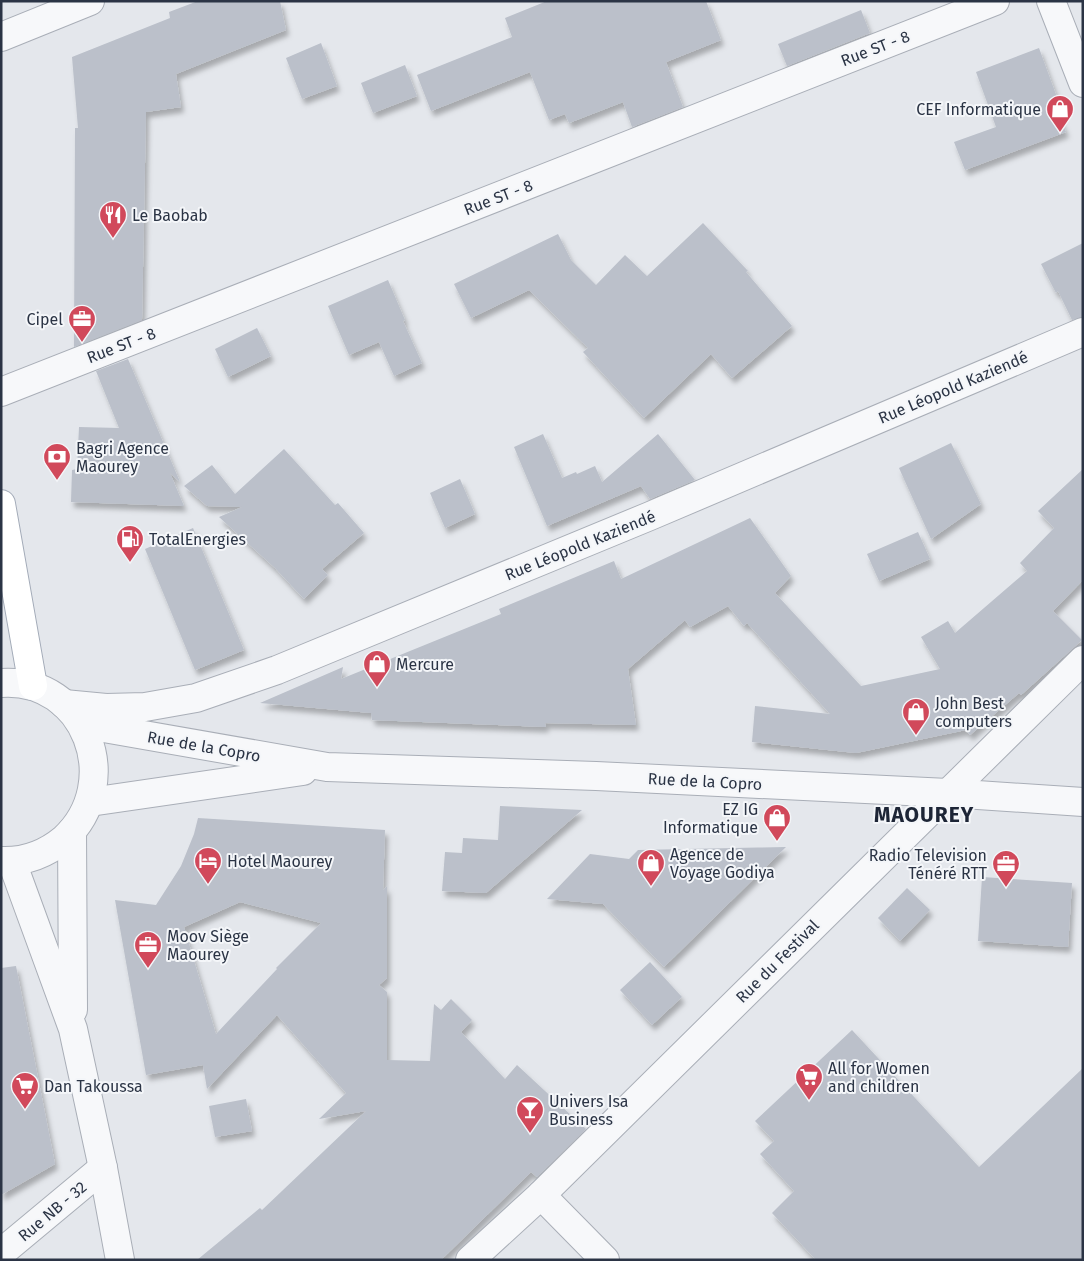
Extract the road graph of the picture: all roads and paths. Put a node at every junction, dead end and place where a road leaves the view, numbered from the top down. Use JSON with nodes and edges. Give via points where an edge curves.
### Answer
{"nodes":[{"id":1,"x":90,"y":1,"type":"edge"},
{"id":2,"x":995,"y":1,"type":"edge"},
{"id":3,"x":1051,"y":1,"type":"edge"},
{"id":4,"x":1,"y":37,"type":"edge"},
{"id":5,"x":1083,"y":83,"type":"edge"},
{"id":6,"x":1083,"y":332,"type":"edge"},
{"id":7,"x":1,"y":392,"type":"edge"},
{"id":8,"x":1,"y":504,"type":"edge"},
{"id":9,"x":1083,"y":660,"type":"edge"},
{"id":10,"x":1,"y":683,"type":"edge"},
{"id":11,"x":33,"y":686,"type":"junction"},
{"id":12,"x":73,"y":714,"type":"junction"},
{"id":13,"x":327,"y":767,"type":"junction"},
{"id":14,"x":948,"y":793,"type":"junction"},
{"id":15,"x":90,"y":802,"type":"junction"},
{"id":16,"x":1083,"y":802,"type":"edge"},
{"id":17,"x":72,"y":831,"type":"junction"},
{"id":18,"x":6,"y":861,"type":"edge"},
{"id":19,"x":73,"y":1029,"type":"junction"},
{"id":20,"x":103,"y":1168,"type":"junction"},
{"id":21,"x":541,"y":1195,"type":"junction"},
{"id":22,"x":1,"y":1253,"type":"edge"},
{"id":23,"x":120,"y":1260,"type":"edge"},
{"id":24,"x":470,"y":1260,"type":"edge"},
{"id":25,"x":605,"y":1260,"type":"edge"}],
"edges":[{"from":1,"to":4,"type":"street"},
{"from":2,"to":7,"type":"street","name":"Rue ST - 8"},
{"from":3,"to":5,"type":"street"},
{"from":6,"to":12,"type":"street","name":"Rue Léopold Kaziendé","via":[[278,670],[196,698]]},
{"from":8,"to":11,"type":"main road"},
{"from":9,"to":14,"type":"street","name":"Rue du Festival"},
{"from":10,"to":11,"type":"street"},
{"from":11,"to":12,"type":"street","via":[[50,693]]},
{"from":12,"to":13,"type":"street","name":"Rue de la Copro"},
{"from":12,"to":15,"type":"street","via":[[92,748],[95,775]]},
{"from":13,"to":14,"type":"street","name":"Rue de la Copro"},
{"from":13,"to":15,"type":"street","name":"Rue de la Copro"},
{"from":14,"to":16,"type":"street","name":"Rue de la Copro"},
{"from":14,"to":21,"type":"street","name":"Rue du Festival"},
{"from":15,"to":17,"type":"street"},
{"from":17,"to":18,"type":"street","via":[[55,846],[34,857]]},
{"from":17,"to":19,"type":"street"},
{"from":18,"to":19,"type":"street"},
{"from":19,"to":20,"type":"street"},
{"from":20,"to":22,"type":"street","name":"Rue NB - 32"},
{"from":20,"to":23,"type":"street"},
{"from":21,"to":24,"type":"street","name":"Rue du Festival"},
{"from":21,"to":25,"type":"street"}]}
